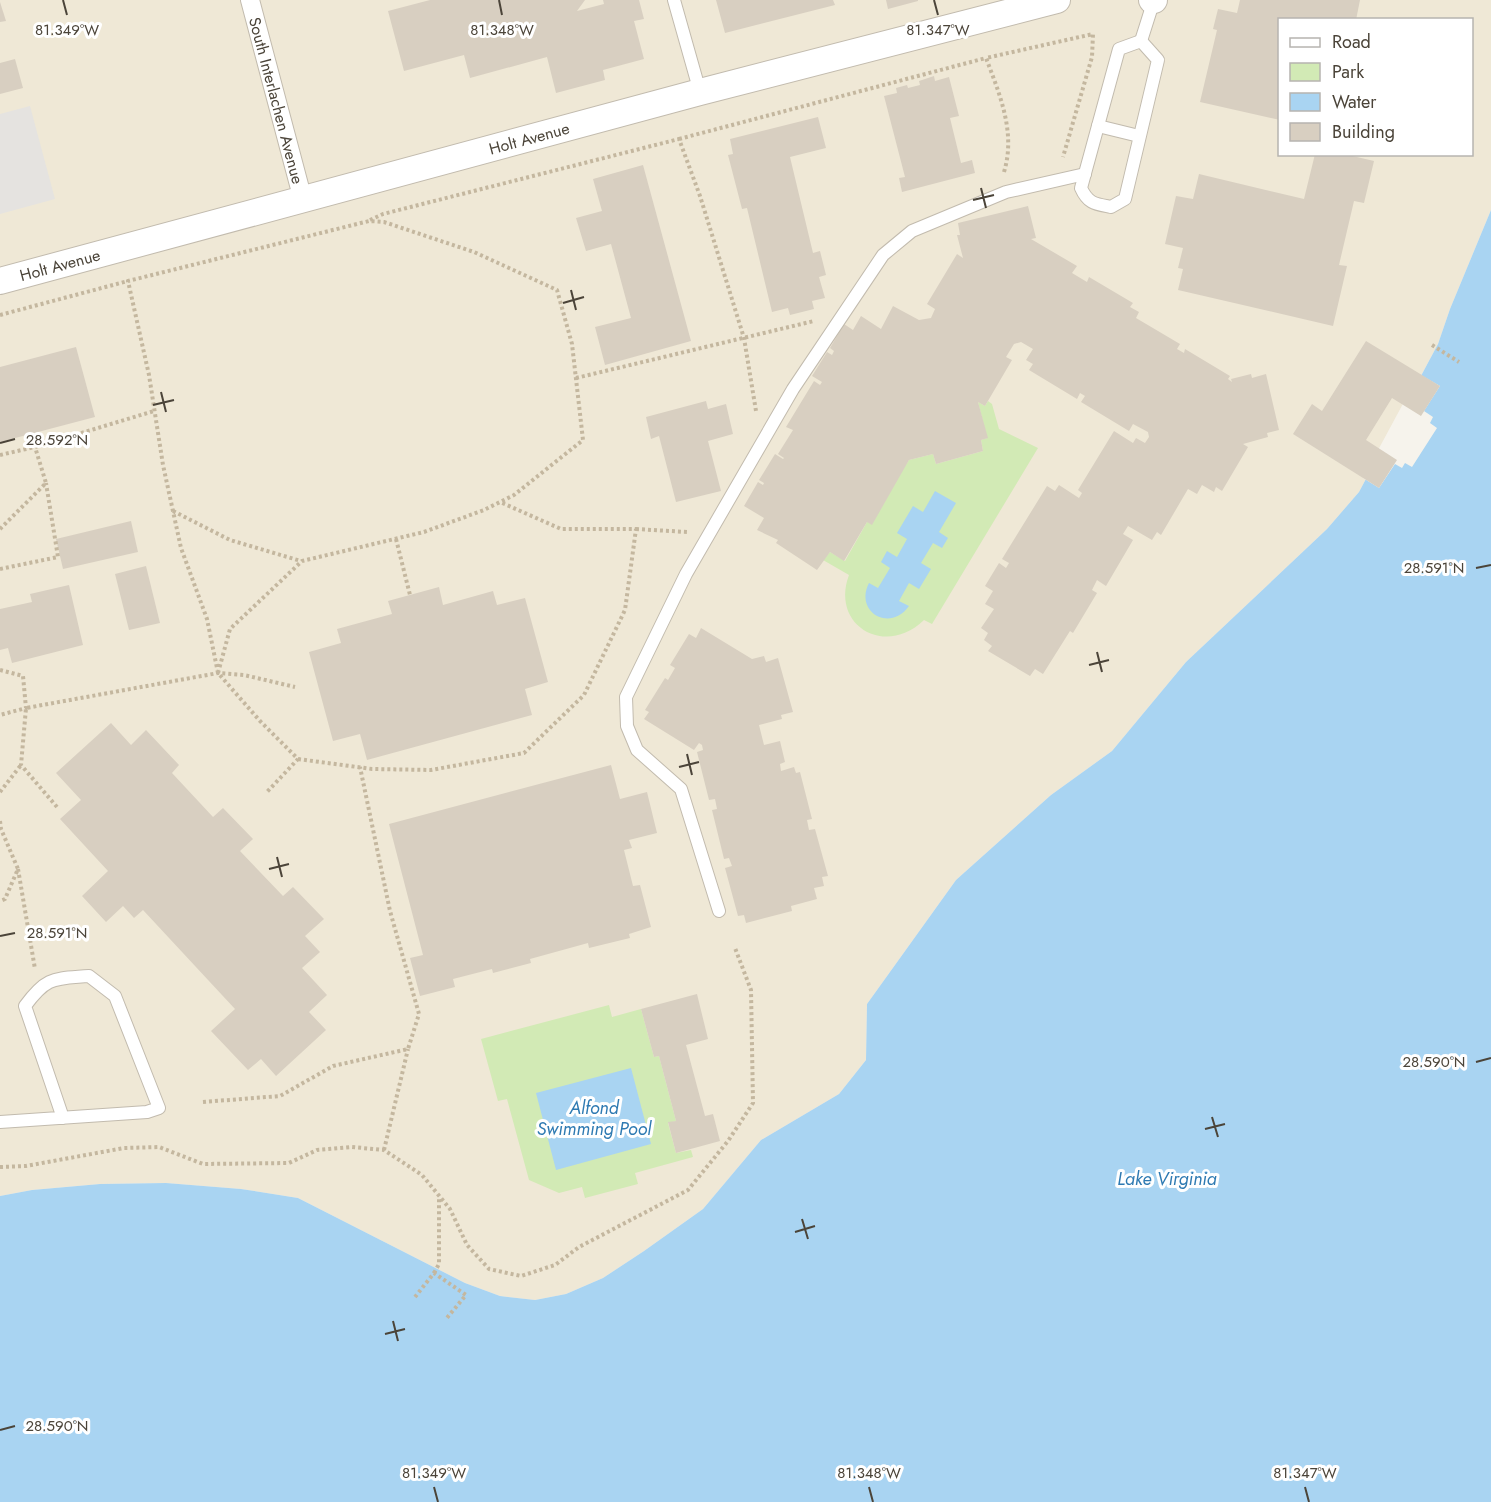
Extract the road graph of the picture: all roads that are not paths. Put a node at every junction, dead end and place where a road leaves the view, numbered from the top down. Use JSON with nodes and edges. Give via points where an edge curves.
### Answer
{"nodes":[{"id":1,"x":250,"y":0,"type":"edge"},
{"id":2,"x":674,"y":0,"type":"edge"},
{"id":3,"x":1057,"y":0,"type":"edge"},
{"id":4,"x":1153,"y":0,"type":"edge"},
{"id":5,"x":1141,"y":40,"type":"junction"},
{"id":6,"x":700,"y":92,"type":"junction"},
{"id":7,"x":1098,"y":126,"type":"junction"},
{"id":8,"x":1139,"y":136,"type":"junction"},
{"id":9,"x":1085,"y":174,"type":"junction"},
{"id":10,"x":303,"y":200,"type":"junction"},
{"id":11,"x":0,"y":281,"type":"edge"},
{"id":12,"x":719,"y":911,"type":"dead end"},
{"id":13,"x":63,"y":1119,"type":"junction"},
{"id":14,"x":0,"y":1122,"type":"edge"}],
"edges":[{"from":1,"to":10,"type":"street","name":"South Interlachen Avenue"},
{"from":2,"to":6,"type":"lane"},
{"from":3,"to":6,"type":"street","name":"Holt Avenue"},
{"from":4,"to":5,"type":"lane"},
{"from":5,"to":7,"type":"lane","via":[[1119,50]]},
{"from":5,"to":8,"type":"lane","via":[[1158,60]]},
{"from":6,"to":10,"type":"street","name":"Holt Avenue"},
{"from":7,"to":8,"type":"lane"},
{"from":7,"to":9,"type":"lane"},
{"from":8,"to":9,"type":"lane","via":[[1125,199],[1112,207],[1085,198],[1081,188]]},
{"from":9,"to":12,"type":"lane","via":[[1005,192],[912,231],[883,255],[793,389],[686,574],[626,697],[627,726],[637,750],[681,789]]},
{"from":10,"to":11,"type":"street","name":"Holt Avenue"},
{"from":13,"to":13,"type":"lane","via":[[159,1108],[115,996],[89,976],[53,979],[39,987],[25,1006]]},
{"from":13,"to":14,"type":"lane"}]}
